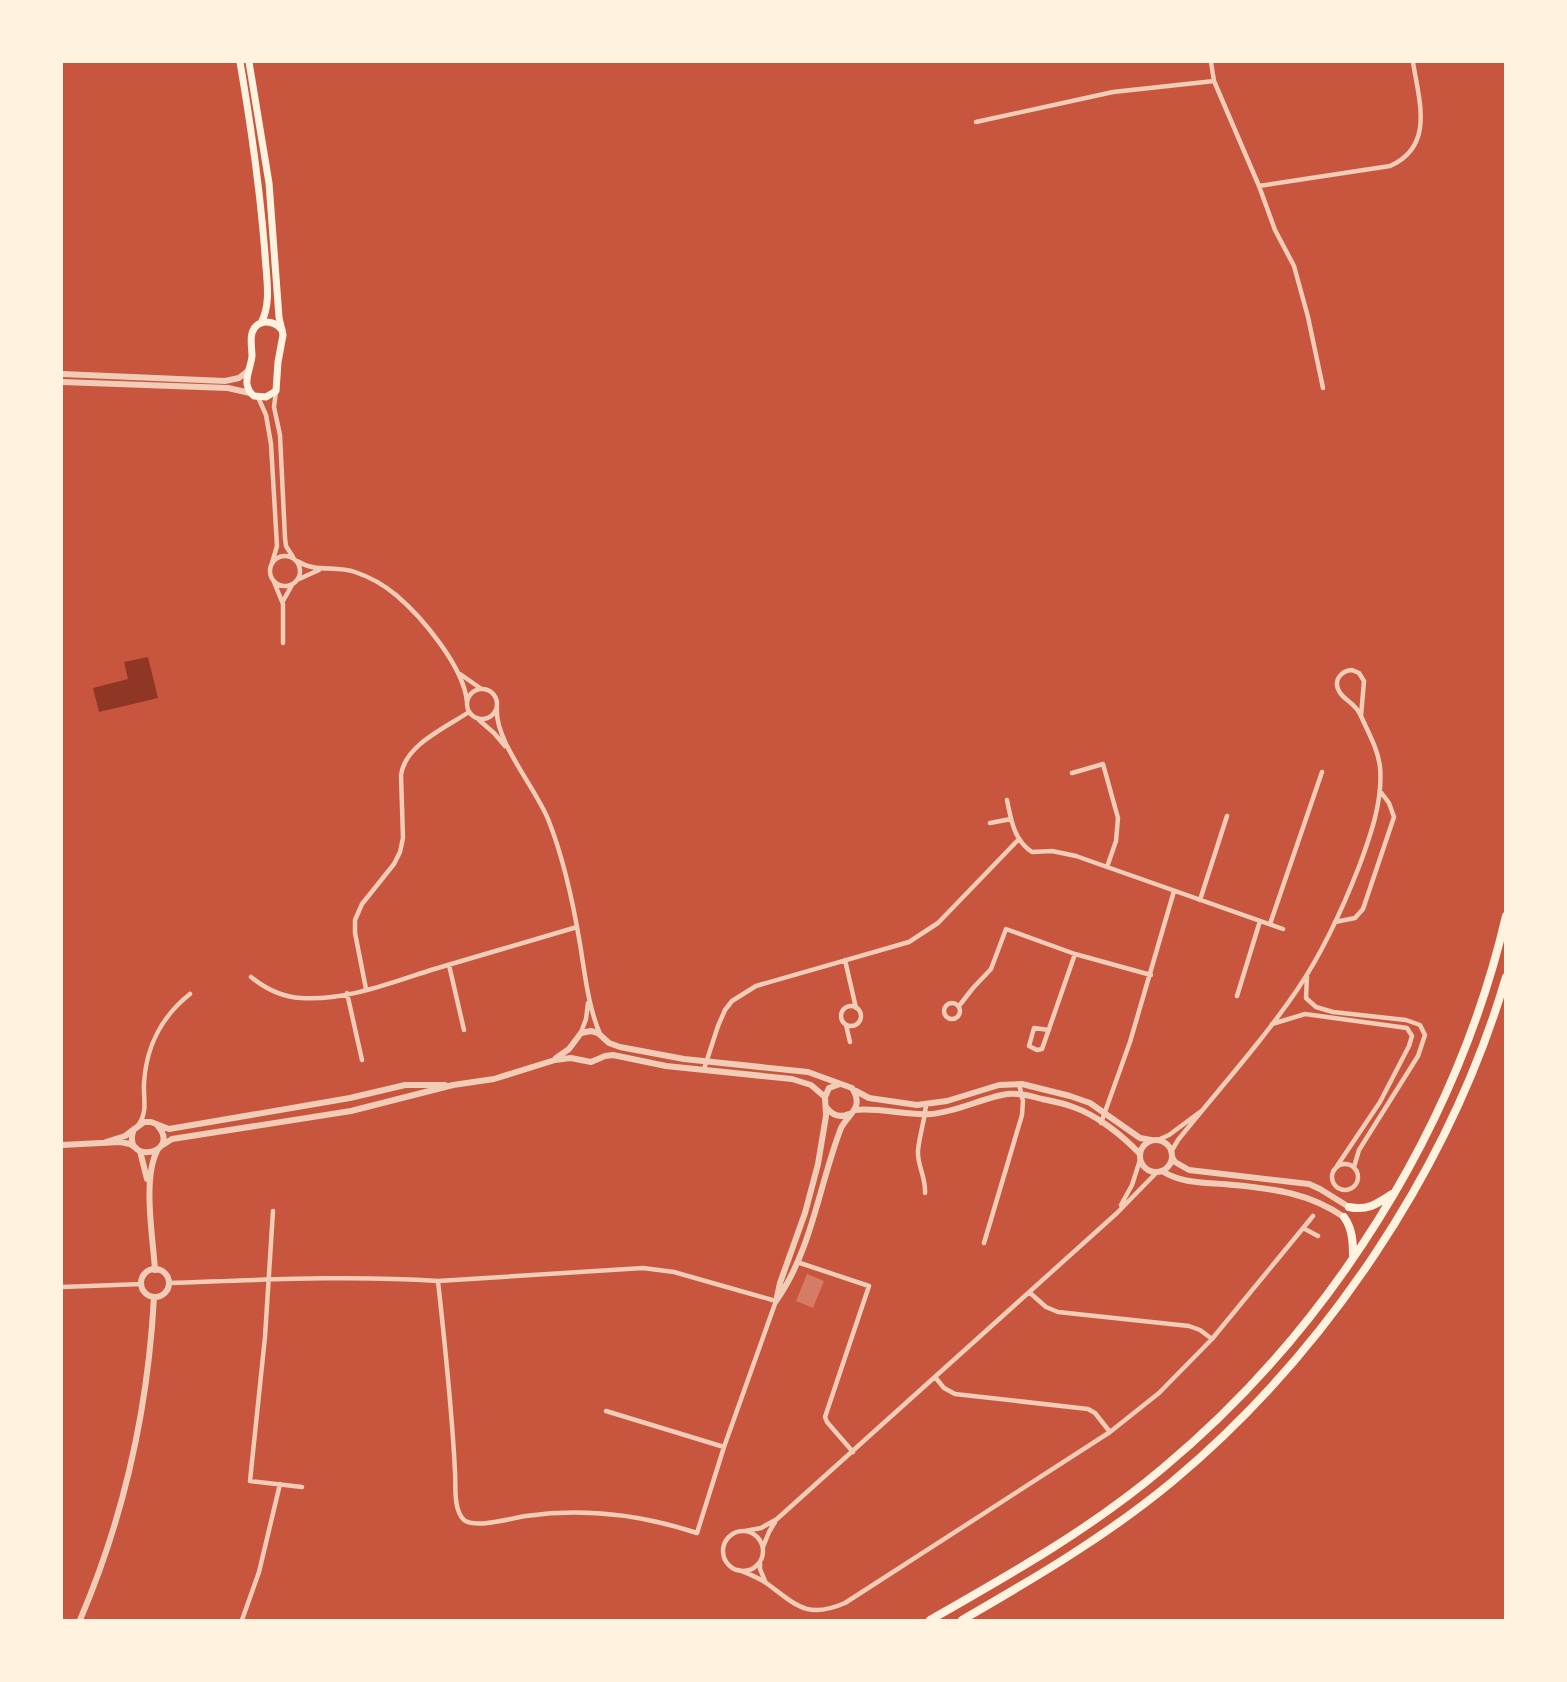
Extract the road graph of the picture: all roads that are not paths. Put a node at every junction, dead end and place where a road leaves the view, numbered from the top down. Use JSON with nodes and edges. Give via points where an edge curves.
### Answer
{"nodes":[{"id":1,"x":240,"y":62,"type":"edge"},
{"id":2,"x":249,"y":62,"type":"edge"},
{"id":3,"x":1211,"y":62,"type":"edge"},
{"id":4,"x":1413,"y":62,"type":"edge"},
{"id":5,"x":1214,"y":81,"type":"junction"},
{"id":6,"x":976,"y":122,"type":"dead end"},
{"id":7,"x":1259,"y":186,"type":"junction"},
{"id":8,"x":261,"y":323,"type":"junction"},
{"id":9,"x":282,"y":330,"type":"junction"},
{"id":10,"x":249,"y":370,"type":"junction"},
{"id":11,"x":62,"y":374,"type":"edge"},
{"id":12,"x":62,"y":382,"type":"edge"},
{"id":13,"x":1323,"y":388,"type":"dead end"},
{"id":14,"x":276,"y":391,"type":"junction"},
{"id":15,"x":254,"y":395,"type":"junction"},
{"id":16,"x":295,"y":559,"type":"junction"},
{"id":17,"x":272,"y":563,"type":"junction"},
{"id":18,"x":324,"y":569,"type":"junction"},
{"id":19,"x":273,"y":580,"type":"junction"},
{"id":20,"x":295,"y":582,"type":"junction"},
{"id":21,"x":283,"y":604,"type":"junction"},
{"id":22,"x":283,"y":643,"type":"dead end"},
{"id":23,"x":454,"y":667,"type":"junction"},
{"id":24,"x":483,"y":689,"type":"junction"},
{"id":25,"x":466,"y":702,"type":"junction"},
{"id":26,"x":497,"y":708,"type":"junction"},
{"id":27,"x":469,"y":712,"type":"junction"},
{"id":28,"x":1361,"y":716,"type":"junction"},
{"id":29,"x":477,"y":719,"type":"junction"},
{"id":30,"x":515,"y":759,"type":"junction"},
{"id":31,"x":1322,"y":772,"type":"dead end"},
{"id":32,"x":1072,"y":773,"type":"dead end"},
{"id":33,"x":1380,"y":791,"type":"junction"},
{"id":34,"x":1007,"y":801,"type":"dead end"},
{"id":35,"x":1227,"y":816,"type":"dead end"},
{"id":36,"x":1011,"y":819,"type":"junction"},
{"id":37,"x":990,"y":823,"type":"dead end"},
{"id":38,"x":1018,"y":839,"type":"junction"},
{"id":39,"x":1107,"y":867,"type":"junction"},
{"id":40,"x":1174,"y":891,"type":"junction"},
{"id":41,"x":1200,"y":900,"type":"junction"},
{"id":42,"x":1506,"y":916,"type":"edge"},
{"id":43,"x":1260,"y":921,"type":"junction"},
{"id":44,"x":1335,"y":922,"type":"junction"},
{"id":45,"x":1270,"y":924,"type":"junction"},
{"id":46,"x":577,"y":927,"type":"junction"},
{"id":47,"x":1283,"y":929,"type":"dead end"},
{"id":48,"x":1075,"y":954,"type":"junction"},
{"id":49,"x":845,"y":960,"type":"junction"},
{"id":50,"x":449,"y":965,"type":"junction"},
{"id":51,"x":1151,"y":975,"type":"junction"},
{"id":52,"x":1307,"y":975,"type":"junction"},
{"id":53,"x":251,"y":977,"type":"dead end"},
{"id":54,"x":1506,"y":977,"type":"edge"},
{"id":55,"x":366,"y":989,"type":"junction"},
{"id":56,"x":588,"y":992,"type":"junction"},
{"id":57,"x":347,"y":993,"type":"junction"},
{"id":58,"x":190,"y":994,"type":"dead end"},
{"id":59,"x":1238,"y":996,"type":"dead end"},
{"id":60,"x":959,"y":1006,"type":"dead end"},
{"id":61,"x":856,"y":1008,"type":"junction"},
{"id":62,"x":1272,"y":1024,"type":"junction"},
{"id":63,"x":846,"y":1025,"type":"junction"},
{"id":64,"x":465,"y":1030,"type":"dead end"},
{"id":65,"x":1049,"y":1030,"type":"junction"},
{"id":66,"x":602,"y":1037,"type":"junction"},
{"id":67,"x":577,"y":1038,"type":"junction"},
{"id":68,"x":850,"y":1042,"type":"dead end"},
{"id":69,"x":600,"y":1058,"type":"junction"},
{"id":70,"x":362,"y":1060,"type":"dead end"},
{"id":71,"x":552,"y":1060,"type":"junction"},
{"id":72,"x":584,"y":1061,"type":"junction"},
{"id":73,"x":707,"y":1062,"type":"junction"},
{"id":74,"x":704,"y":1069,"type":"junction"},
{"id":75,"x":843,"y":1084,"type":"junction"},
{"id":76,"x":1019,"y":1084,"type":"junction"},
{"id":77,"x":453,"y":1085,"type":"junction"},
{"id":78,"x":852,"y":1088,"type":"junction"},
{"id":79,"x":1022,"y":1094,"type":"junction"},
{"id":80,"x":825,"y":1097,"type":"junction"},
{"id":81,"x":145,"y":1104,"type":"junction"},
{"id":82,"x":926,"y":1104,"type":"junction"},
{"id":83,"x":826,"y":1108,"type":"junction"},
{"id":84,"x":1202,"y":1110,"type":"junction"},
{"id":85,"x":851,"y":1112,"type":"junction"},
{"id":86,"x":1106,"y":1113,"type":"junction"},
{"id":87,"x":925,"y":1114,"type":"junction"},
{"id":88,"x":1101,"y":1123,"type":"junction"},
{"id":89,"x":157,"y":1125,"type":"junction"},
{"id":90,"x":136,"y":1128,"type":"junction"},
{"id":91,"x":1155,"y":1140,"type":"junction"},
{"id":92,"x":106,"y":1142,"type":"junction"},
{"id":93,"x":62,"y":1145,"type":"edge"},
{"id":94,"x":159,"y":1147,"type":"junction"},
{"id":95,"x":138,"y":1149,"type":"junction"},
{"id":96,"x":1172,"y":1154,"type":"junction"},
{"id":97,"x":1140,"y":1157,"type":"junction"},
{"id":98,"x":1337,"y":1166,"type":"junction"},
{"id":99,"x":1354,"y":1167,"type":"junction"},
{"id":100,"x":1160,"y":1171,"type":"junction"},
{"id":101,"x":150,"y":1191,"type":"junction"},
{"id":102,"x":925,"y":1193,"type":"dead end"},
{"id":103,"x":1393,"y":1193,"type":"junction"},
{"id":104,"x":1349,"y":1207,"type":"joint"},
{"id":105,"x":273,"y":1212,"type":"dead end"},
{"id":106,"x":1117,"y":1213,"type":"junction"},
{"id":107,"x":1313,"y":1216,"type":"dead end"},
{"id":108,"x":1344,"y":1217,"type":"joint"},
{"id":109,"x":1303,"y":1228,"type":"junction"},
{"id":110,"x":1318,"y":1236,"type":"dead end"},
{"id":111,"x":984,"y":1244,"type":"dead end"},
{"id":112,"x":1353,"y":1257,"type":"junction"},
{"id":113,"x":797,"y":1262,"type":"junction"},
{"id":114,"x":155,"y":1270,"type":"junction"},
{"id":115,"x":269,"y":1280,"type":"junction"},
{"id":116,"x":438,"y":1281,"type":"junction"},
{"id":117,"x":169,"y":1283,"type":"junction"},
{"id":118,"x":142,"y":1284,"type":"junction"},
{"id":119,"x":62,"y":1287,"type":"edge"},
{"id":120,"x":1029,"y":1292,"type":"junction"},
{"id":121,"x":154,"y":1297,"type":"junction"},
{"id":122,"x":776,"y":1301,"type":"junction"},
{"id":123,"x":1212,"y":1339,"type":"junction"},
{"id":124,"x":935,"y":1377,"type":"junction"},
{"id":125,"x":606,"y":1411,"type":"dead end"},
{"id":126,"x":1110,"y":1432,"type":"junction"},
{"id":127,"x":724,"y":1447,"type":"junction"},
{"id":128,"x":853,"y":1452,"type":"junction"},
{"id":129,"x":280,"y":1484,"type":"junction"},
{"id":130,"x":302,"y":1487,"type":"dead end"},
{"id":131,"x":777,"y":1519,"type":"junction"},
{"id":132,"x":745,"y":1531,"type":"junction"},
{"id":133,"x":763,"y":1549,"type":"junction"},
{"id":134,"x":760,"y":1561,"type":"junction"},
{"id":135,"x":739,"y":1570,"type":"junction"},
{"id":136,"x":767,"y":1583,"type":"junction"},
{"id":137,"x":80,"y":1620,"type":"edge"},
{"id":138,"x":242,"y":1620,"type":"edge"},
{"id":139,"x":930,"y":1620,"type":"edge"},
{"id":140,"x":964,"y":1620,"type":"edge"}],
"edges":[{"from":1,"to":8,"type":"main road","via":[[262,214],[267,304]]},
{"from":2,"to":9,"type":"main road","via":[[269,183]]},
{"from":3,"to":5,"type":"street"},
{"from":4,"to":7,"type":"street","via":[[1420,124],[1417,140],[1403,160],[1390,166]]},
{"from":5,"to":6,"type":"street","via":[[1113,92]]},
{"from":5,"to":7,"type":"street"},
{"from":7,"to":13,"type":"street","via":[[1294,266]]},
{"from":8,"to":9,"type":"main road","via":[[273,322]]},
{"from":8,"to":10,"type":"main road","via":[[252,333]]},
{"from":9,"to":14,"type":"main road"},
{"from":10,"to":11,"type":"street","via":[[239,378],[225,381]]},
{"from":10,"to":15,"type":"main road","via":[[247,383]]},
{"from":12,"to":15,"type":"street","via":[[228,388]]},
{"from":14,"to":15,"type":"main road","via":[[269,396]]},
{"from":14,"to":16,"type":"street","via":[[284,531],[286,546]]},
{"from":15,"to":17,"type":"street","via":[[266,415],[271,444],[277,546]]},
{"from":16,"to":17,"type":"street","via":[[282,556]]},
{"from":16,"to":18,"type":"street"},
{"from":16,"to":20,"type":"street","via":[[301,572]]},
{"from":17,"to":19,"type":"street"},
{"from":18,"to":20,"type":"street"},
{"from":18,"to":23,"type":"street","via":[[352,571],[387,589],[422,622]]},
{"from":19,"to":20,"type":"street","via":[[282,586]]},
{"from":19,"to":21,"type":"street"},
{"from":20,"to":21,"type":"street"},
{"from":21,"to":22,"type":"street"},
{"from":23,"to":24,"type":"street","via":[[467,681]]},
{"from":23,"to":25,"type":"street"},
{"from":24,"to":25,"type":"street","via":[[472,692]]},
{"from":24,"to":26,"type":"street","via":[[495,696]]},
{"from":25,"to":27,"type":"street"},
{"from":26,"to":29,"type":"street","via":[[490,717]]},
{"from":26,"to":30,"type":"street","via":[[501,733]]},
{"from":27,"to":29,"type":"street"},
{"from":27,"to":55,"type":"street","via":[[414,749],[404,761],[401,849],[355,920]]},
{"from":28,"to":28,"type":"street","via":[[1364,681],[1358,672],[1347,670],[1338,679],[1338,689]]},
{"from":28,"to":33,"type":"street","via":[[1377,752]]},
{"from":29,"to":30,"type":"street"},
{"from":30,"to":46,"type":"street","via":[[548,818]]},
{"from":31,"to":45,"type":"street"},
{"from":32,"to":39,"type":"street","via":[[1103,764],[1118,818],[1116,841]]},
{"from":33,"to":44,"type":"street","via":[[1362,858]]},
{"from":33,"to":44,"type":"street","via":[[1392,810],[1392,825],[1363,909],[1355,918]]},
{"from":34,"to":36,"type":"street"},
{"from":35,"to":41,"type":"street"},
{"from":36,"to":37,"type":"street"},
{"from":36,"to":38,"type":"street"},
{"from":38,"to":39,"type":"street","via":[[1032,852],[1065,853]]},
{"from":38,"to":49,"type":"street","via":[[938,923],[909,942]]},
{"from":39,"to":40,"type":"street"},
{"from":40,"to":41,"type":"street"},
{"from":40,"to":51,"type":"street"},
{"from":41,"to":43,"type":"street"},
{"from":42,"to":103,"type":"main road","via":[[1460,1059],[1430,1128]]},
{"from":43,"to":45,"type":"street"},
{"from":43,"to":59,"type":"street"},
{"from":44,"to":52,"type":"street"},
{"from":45,"to":47,"type":"street"},
{"from":46,"to":50,"type":"street"},
{"from":46,"to":56,"type":"street"},
{"from":48,"to":51,"type":"street"},
{"from":48,"to":60,"type":"street","via":[[1006,929],[991,969]]},
{"from":48,"to":65,"type":"street"},
{"from":49,"to":61,"type":"street"},
{"from":49,"to":73,"type":"street","via":[[756,986],[732,1000],[718,1026]]},
{"from":50,"to":55,"type":"street"},
{"from":50,"to":64,"type":"street"},
{"from":51,"to":86,"type":"street"},
{"from":52,"to":62,"type":"street"},
{"from":52,"to":99,"type":"street","via":[[1306,998],[1316,1007],[1406,1020],[1420,1025],[1425,1035],[1418,1056],[1359,1150]]},
{"from":53,"to":57,"type":"street","via":[[289,996],[313,998]]},
{"from":54,"to":140,"type":"main road","via":[[1460,1101],[1423,1173],[1377,1250],[1295,1360],[1208,1450],[1146,1502],[1048,1570]]},
{"from":55,"to":57,"type":"street"},
{"from":56,"to":66,"type":"street"},
{"from":56,"to":67,"type":"street","via":[[587,1014]]},
{"from":57,"to":70,"type":"street"},
{"from":58,"to":81,"type":"street","via":[[155,1036],[145,1075]]},
{"from":61,"to":63,"type":"street","via":[[859,1022]]},
{"from":61,"to":63,"type":"street","via":[[843,1011]]},
{"from":62,"to":84,"type":"street"},
{"from":62,"to":98,"type":"street","via":[[1305,1014],[1407,1028],[1412,1036],[1380,1102]]},
{"from":63,"to":68,"type":"street"},
{"from":65,"to":65,"type":"street","via":[[1042,1048],[1029,1046],[1034,1028]]},
{"from":66,"to":67,"type":"street","via":[[591,1031]]},
{"from":66,"to":69,"type":"street","via":[[605,1050]]},
{"from":66,"to":73,"type":"street","via":[[620,1047]]},
{"from":67,"to":71,"type":"street","via":[[567,1051]]},
{"from":67,"to":72,"type":"street","via":[[576,1053]]},
{"from":69,"to":72,"type":"street"},
{"from":69,"to":74,"type":"street","via":[[615,1056]]},
{"from":71,"to":72,"type":"street"},
{"from":71,"to":77,"type":"street","via":[[494,1079]]},
{"from":73,"to":74,"type":"street"},
{"from":73,"to":75,"type":"street","via":[[808,1072]]},
{"from":74,"to":80,"type":"street","via":[[803,1082]]},
{"from":75,"to":78,"type":"street"},
{"from":75,"to":80,"type":"street","via":[[829,1088]]},
{"from":76,"to":79,"type":"street"},
{"from":76,"to":82,"type":"street","via":[[999,1085]]},
{"from":76,"to":86,"type":"street","via":[[1070,1096]]},
{"from":77,"to":89,"type":"street","via":[[405,1085],[180,1127],[167,1129]]},
{"from":77,"to":94,"type":"street","via":[[351,1111],[172,1139]]},
{"from":78,"to":82,"type":"street","via":[[869,1098]]},
{"from":78,"to":85,"type":"street","via":[[857,1101]]},
{"from":79,"to":87,"type":"street","via":[[1001,1095]]},
{"from":79,"to":88,"type":"street","via":[[1072,1107]]},
{"from":79,"to":111,"type":"street","via":[[1022,1115]]},
{"from":80,"to":83,"type":"street"},
{"from":81,"to":89,"type":"street"},
{"from":81,"to":90,"type":"street"},
{"from":82,"to":87,"type":"street"},
{"from":83,"to":85,"type":"street","via":[[839,1116]]},
{"from":83,"to":122,"type":"street","via":[[825,1131],[811,1192]]},
{"from":84,"to":91,"type":"street","via":[[1169,1135]]},
{"from":84,"to":96,"type":"street"},
{"from":85,"to":87,"type":"street"},
{"from":85,"to":113,"type":"street","via":[[841,1129]]},
{"from":86,"to":88,"type":"street"},
{"from":86,"to":91,"type":"street","via":[[1140,1138]]},
{"from":87,"to":102,"type":"street","via":[[918,1151]]},
{"from":88,"to":97,"type":"street","via":[[1132,1146]]},
{"from":89,"to":90,"type":"street","via":[[146,1122]]},
{"from":89,"to":94,"type":"street","via":[[163,1136]]},
{"from":90,"to":92,"type":"street"},
{"from":90,"to":95,"type":"street","via":[[132,1139]]},
{"from":91,"to":96,"type":"street","via":[[1166,1143]]},
{"from":91,"to":97,"type":"street","via":[[1143,1145]]},
{"from":92,"to":93,"type":"street"},
{"from":92,"to":95,"type":"street","via":[[124,1142]]},
{"from":94,"to":95,"type":"street","via":[[149,1153]]},
{"from":94,"to":101,"type":"street","via":[[151,1166]]},
{"from":95,"to":101,"type":"street"},
{"from":96,"to":100,"type":"street","via":[[1170,1164]]},
{"from":96,"to":104,"type":"street","via":[[1176,1162],[1189,1170],[1309,1184]]},
{"from":97,"to":100,"type":"street","via":[[1145,1168]]},
{"from":97,"to":106,"type":"street","via":[[1132,1185]]},
{"from":98,"to":99,"type":"street"},
{"from":98,"to":99,"type":"street","via":[[1332,1180],[1342,1191],[1357,1184]]},
{"from":100,"to":106,"type":"street"},
{"from":100,"to":108,"type":"street","via":[[1192,1182],[1294,1193],[1312,1198]]},
{"from":101,"to":114,"type":"street"},
{"from":103,"to":104,"type":"main road","via":[[1372,1207]]},
{"from":103,"to":112,"type":"main road"},
{"from":105,"to":115,"type":"street"},
{"from":106,"to":120,"type":"street"},
{"from":107,"to":109,"type":"street"},
{"from":108,"to":112,"type":"main road","via":[[1349,1224]]},
{"from":109,"to":110,"type":"street"},
{"from":109,"to":123,"type":"street"},
{"from":112,"to":139,"type":"main road","via":[[1283,1350],[1163,1468],[1040,1557]]},
{"from":113,"to":122,"type":"street"},
{"from":113,"to":128,"type":"street","via":[[869,1286],[825,1417]]},
{"from":114,"to":117,"type":"street","via":[[163,1272]]},
{"from":114,"to":118,"type":"street","via":[[144,1276]]},
{"from":115,"to":116,"type":"street"},
{"from":115,"to":117,"type":"street"},
{"from":115,"to":129,"type":"street","via":[[250,1481]]},
{"from":116,"to":122,"type":"street","via":[[643,1268],[674,1272]]},
{"from":116,"to":127,"type":"street","via":[[453,1416],[457,1499],[464,1520],[474,1524],[528,1515],[598,1514],[650,1519],[697,1533]]},
{"from":117,"to":121,"type":"street","via":[[166,1292]]},
{"from":118,"to":119,"type":"street"},
{"from":118,"to":121,"type":"street","via":[[146,1294]]},
{"from":120,"to":123,"type":"street","via":[[1051,1310],[1189,1326]]},
{"from":120,"to":124,"type":"street"},
{"from":121,"to":137,"type":"street","via":[[144,1403],[129,1478],[101,1569]]},
{"from":122,"to":127,"type":"street"},
{"from":123,"to":126,"type":"street","via":[[1159,1393]]},
{"from":124,"to":126,"type":"street","via":[[955,1394],[1088,1409]]},
{"from":124,"to":128,"type":"street"},
{"from":125,"to":127,"type":"street"},
{"from":126,"to":136,"type":"street","via":[[845,1603],[826,1609],[805,1609]]},
{"from":128,"to":131,"type":"street"},
{"from":129,"to":130,"type":"street"},
{"from":129,"to":138,"type":"street","via":[[259,1572]]},
{"from":131,"to":132,"type":"street"},
{"from":131,"to":133,"type":"street"},
{"from":132,"to":133,"type":"street","via":[[758,1538]]},
{"from":132,"to":135,"type":"street","via":[[732,1534],[724,1546],[726,1562]]},
{"from":133,"to":134,"type":"street"},
{"from":134,"to":135,"type":"street","via":[[751,1569]]},
{"from":134,"to":136,"type":"street"},
{"from":135,"to":136,"type":"street"}]}
